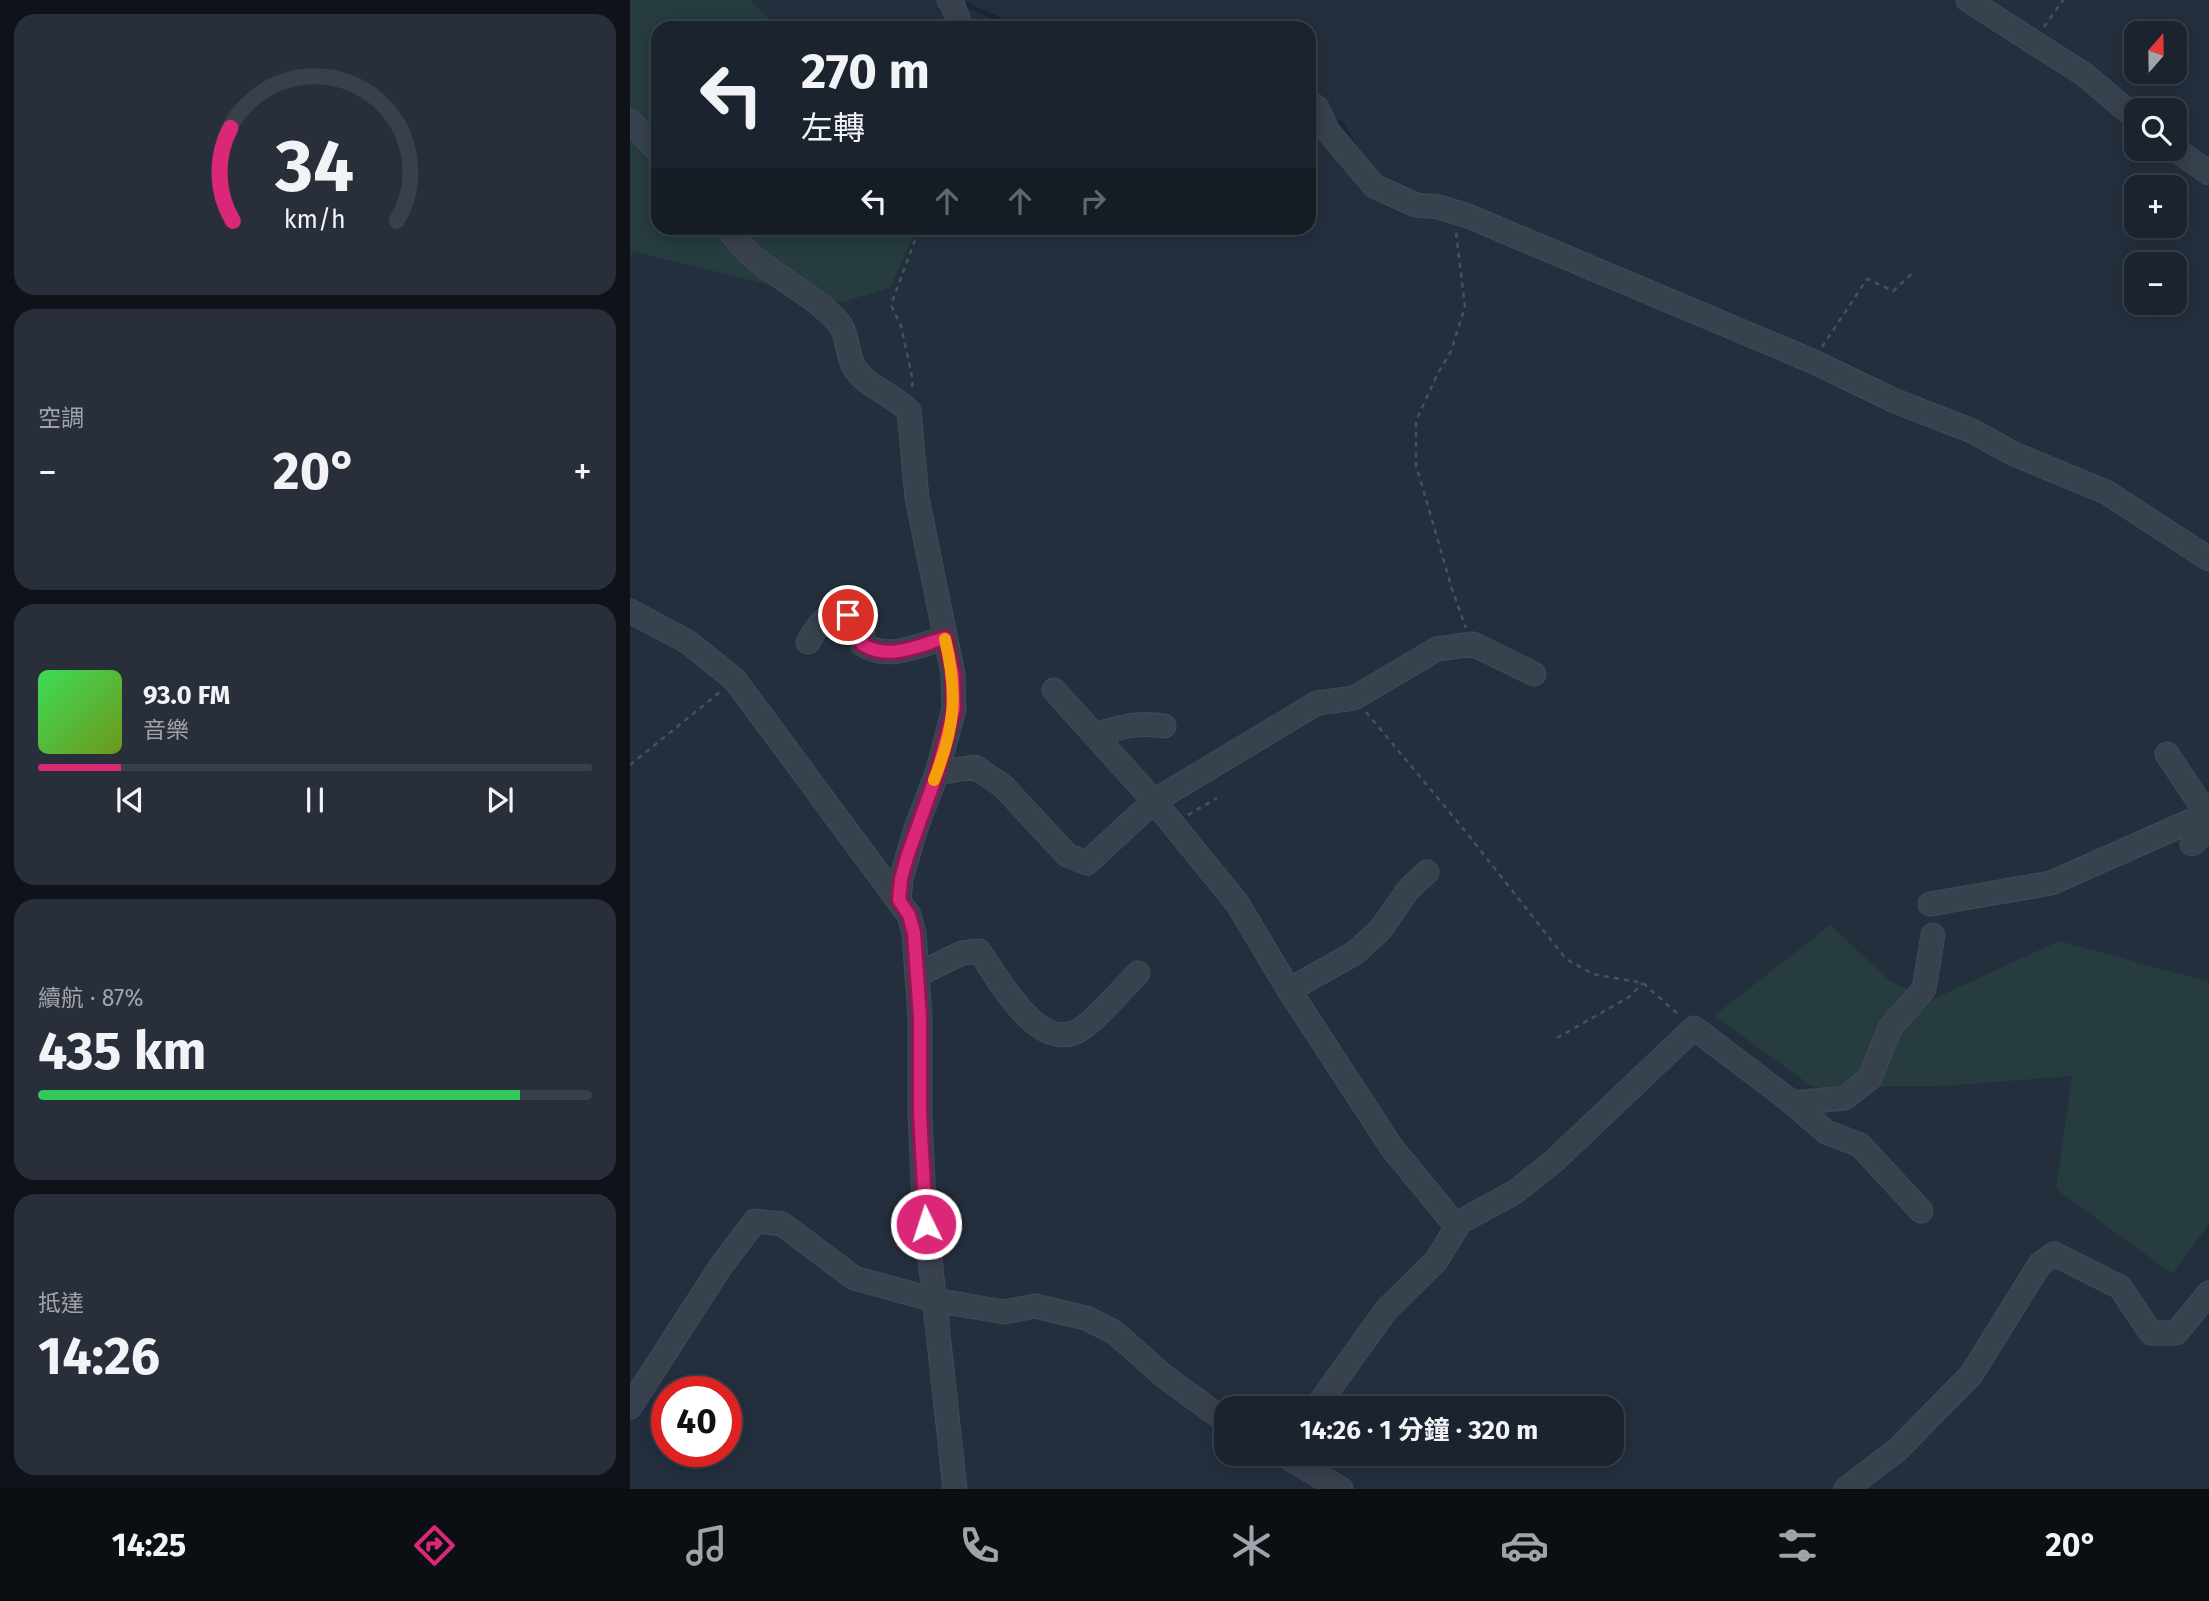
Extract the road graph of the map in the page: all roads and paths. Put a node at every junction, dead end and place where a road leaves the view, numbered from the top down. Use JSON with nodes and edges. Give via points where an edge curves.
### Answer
{"nodes":[{"id":1,"x":949,"y":0,"type":"edge"},
{"id":2,"x":1968,"y":0,"type":"edge"},
{"id":3,"x":2063,"y":0,"type":"edge"},
{"id":4,"x":958,"y":21,"type":"edge"},
{"id":5,"x":2034,"y":41,"type":"junction"},
{"id":6,"x":1316,"y":107,"type":"edge"},
{"id":7,"x":2124,"y":108,"type":"edge"},
{"id":8,"x":630,"y":121,"type":"edge"},
{"id":9,"x":651,"y":144,"type":"edge"},
{"id":10,"x":2187,"y":157,"type":"edge"},
{"id":11,"x":2209,"y":173,"type":"edge"},
{"id":12,"x":1461,"y":214,"type":"junction"},
{"id":13,"x":733,"y":235,"type":"edge"},
{"id":14,"x":916,"y":235,"type":"edge"},
{"id":15,"x":1914,"y":272,"type":"dead end"},
{"id":16,"x":1812,"y":361,"type":"junction"},
{"id":17,"x":909,"y":411,"type":"junction"},
{"id":18,"x":2209,"y":559,"type":"edge"},
{"id":19,"x":630,"y":611,"type":"edge"},
{"id":20,"x":945,"y":638,"type":"junction"},
{"id":21,"x":808,"y":642,"type":"dead end"},
{"id":22,"x":1473,"y":644,"type":"junction"},
{"id":23,"x":1534,"y":674,"type":"dead end"},
{"id":24,"x":735,"y":680,"type":"junction"},
{"id":25,"x":1054,"y":690,"type":"dead end"},
{"id":26,"x":1354,"y":698,"type":"junction"},
{"id":27,"x":1164,"y":726,"type":"dead end"},
{"id":28,"x":1095,"y":735,"type":"junction"},
{"id":29,"x":2166,"y":754,"type":"dead end"},
{"id":30,"x":630,"y":765,"type":"edge"},
{"id":31,"x":937,"y":773,"type":"junction"},
{"id":32,"x":1217,"y":798,"type":"dead end"},
{"id":33,"x":1154,"y":801,"type":"junction"},
{"id":34,"x":2208,"y":818,"type":"edge"},
{"id":35,"x":1174,"y":824,"type":"junction"},
{"id":36,"x":2192,"y":844,"type":"dead end"},
{"id":37,"x":1427,"y":872,"type":"dead end"},
{"id":38,"x":899,"y":900,"type":"junction"},
{"id":39,"x":1930,"y":904,"type":"dead end"},
{"id":40,"x":1933,"y":935,"type":"dead end"},
{"id":41,"x":1138,"y":973,"type":"dead end"},
{"id":42,"x":917,"y":975,"type":"junction"},
{"id":43,"x":1643,"y":983,"type":"junction"},
{"id":44,"x":1289,"y":990,"type":"junction"},
{"id":45,"x":1694,"y":1028,"type":"junction"},
{"id":46,"x":1558,"y":1038,"type":"dead end"},
{"id":47,"x":1793,"y":1103,"type":"junction"},
{"id":48,"x":1921,"y":1211,"type":"dead end"},
{"id":49,"x":1457,"y":1227,"type":"junction"},
{"id":50,"x":2209,"y":1293,"type":"edge"},
{"id":51,"x":934,"y":1300,"type":"junction"},
{"id":52,"x":1324,"y":1396,"type":"edge"},
{"id":53,"x":630,"y":1407,"type":"edge"},
{"id":54,"x":1214,"y":1413,"type":"edge"},
{"id":55,"x":1302,"y":1466,"type":"edge"},
{"id":56,"x":954,"y":1489,"type":"edge"},
{"id":57,"x":1341,"y":1489,"type":"edge"},
{"id":58,"x":1846,"y":1489,"type":"edge"}],
"edges":[{"from":1,"to":4,"type":"street"},
{"from":2,"to":5,"type":"street"},
{"from":3,"to":5,"type":"path"},
{"from":5,"to":7,"type":"street"},
{"from":6,"to":12,"type":"street","via":[[1328,131],[1374,186],[1416,205]]},
{"from":8,"to":9,"type":"street"},
{"from":10,"to":11,"type":"street"},
{"from":12,"to":16,"type":"street"},
{"from":12,"to":22,"type":"path","via":[[1456,237],[1465,307],[1451,351],[1416,421],[1416,465]]},
{"from":13,"to":17,"type":"street","via":[[751,255],[840,324],[855,369]]},
{"from":14,"to":17,"type":"path","via":[[891,305],[901,326],[913,381]]},
{"from":15,"to":16,"type":"path","via":[[1893,291],[1867,279]]},
{"from":16,"to":18,"type":"street","via":[[2106,492]]},
{"from":17,"to":20,"type":"street","via":[[917,498]]},
{"from":19,"to":24,"type":"street","via":[[688,642]]},
{"from":20,"to":21,"type":"street","via":[[896,652],[875,652],[862,644],[863,626],[857,619],[833,615]]},
{"from":20,"to":31,"type":"street","via":[[954,709]]},
{"from":22,"to":23,"type":"street"},
{"from":22,"to":26,"type":"street","via":[[1437,649]]},
{"from":24,"to":30,"type":"path"},
{"from":24,"to":38,"type":"street"},
{"from":25,"to":28,"type":"street"},
{"from":26,"to":33,"type":"street","via":[[1317,703]]},
{"from":26,"to":43,"type":"path","via":[[1566,960],[1593,974]]},
{"from":27,"to":28,"type":"street","via":[[1144,723]]},
{"from":28,"to":33,"type":"street"},
{"from":29,"to":34,"type":"street"},
{"from":31,"to":33,"type":"street","via":[[975,767],[1003,786],[1066,855],[1087,863]]},
{"from":31,"to":38,"type":"street","via":[[916,828]]},
{"from":32,"to":35,"type":"path"},
{"from":33,"to":35,"type":"street"},
{"from":34,"to":36,"type":"street"},
{"from":34,"to":39,"type":"street","via":[[2051,883]]},
{"from":35,"to":44,"type":"street","via":[[1237,903]]},
{"from":37,"to":44,"type":"street","via":[[1355,953]]},
{"from":38,"to":42,"type":"street","via":[[914,933]]},
{"from":40,"to":47,"type":"street","via":[[1924,989],[1890,1028],[1870,1078],[1845,1098]]},
{"from":41,"to":42,"type":"street","via":[[1083,1028],[1066,1036],[1046,1033],[1028,1019],[979,951],[962,953]]},
{"from":42,"to":51,"type":"street","via":[[924,1191]]},
{"from":43,"to":45,"type":"path"},
{"from":43,"to":46,"type":"path","via":[[1629,997]]},
{"from":44,"to":49,"type":"street","via":[[1392,1148]]},
{"from":45,"to":47,"type":"street"},
{"from":45,"to":49,"type":"street","via":[[1554,1161],[1515,1192]]},
{"from":47,"to":48,"type":"street","via":[[1826,1132],[1860,1144]]},
{"from":49,"to":52,"type":"street","via":[[1436,1261],[1387,1309]]},
{"from":50,"to":58,"type":"street","via":[[2176,1333],[2151,1333],[2120,1287],[2054,1254],[2040,1265],[1971,1375],[1897,1450]]},
{"from":51,"to":53,"type":"street","via":[[854,1278],[782,1224],[755,1221]]},
{"from":51,"to":54,"type":"street","via":[[1004,1312],[1035,1306],[1086,1318],[1114,1332]]},
{"from":51,"to":56,"type":"street"},
{"from":55,"to":57,"type":"street"}]}
